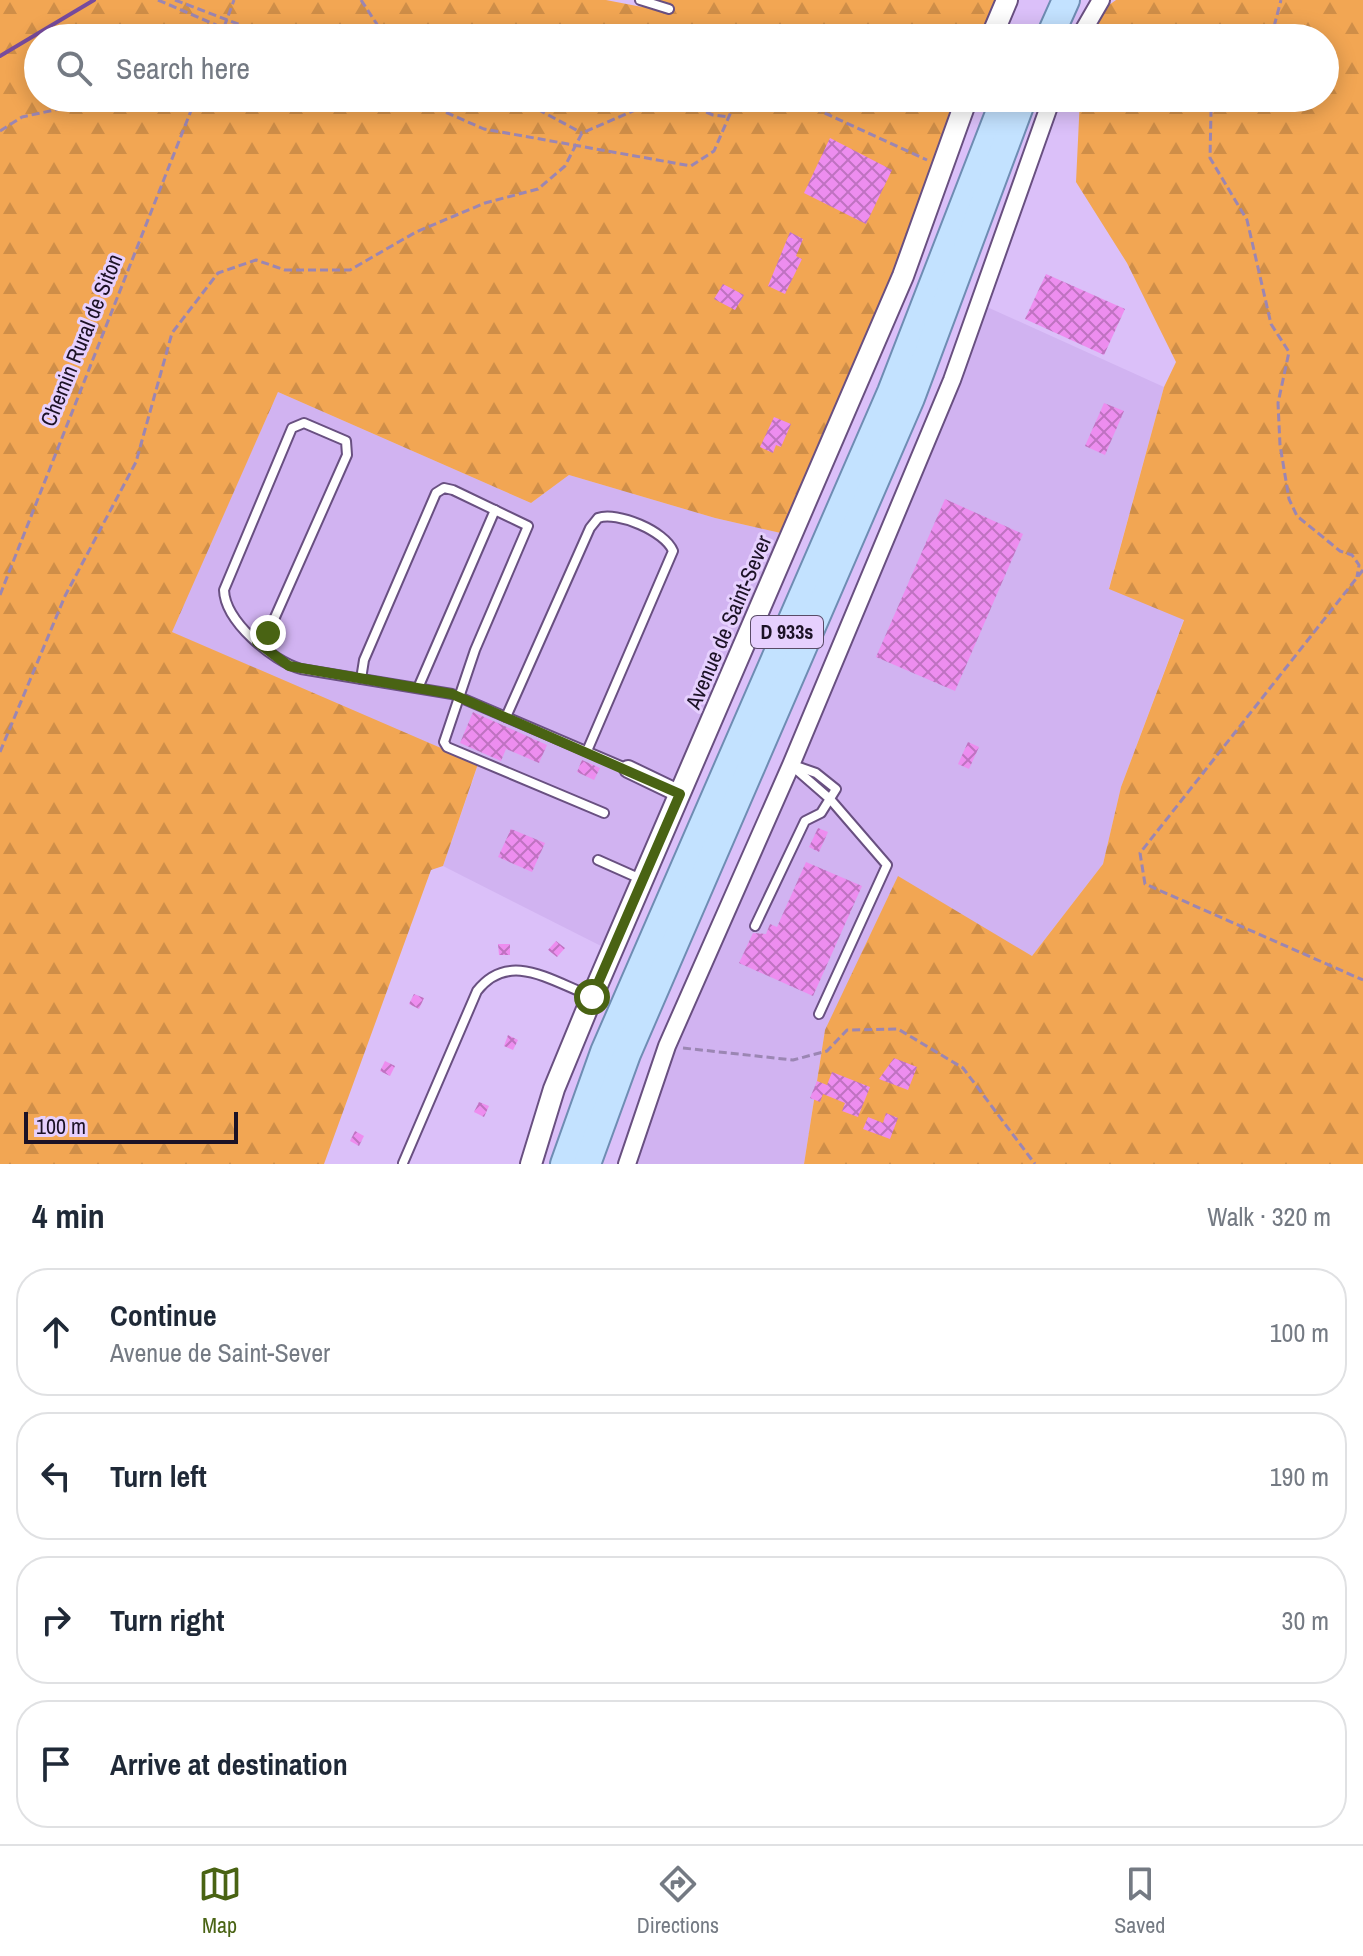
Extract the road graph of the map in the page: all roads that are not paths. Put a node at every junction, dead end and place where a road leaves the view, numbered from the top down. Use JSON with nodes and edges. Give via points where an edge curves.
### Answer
{"nodes":[{"id":1,"x":640,"y":0,"type":"edge"},
{"id":2,"x":1007,"y":0,"type":"edge"},
{"id":3,"x":1047,"y":0,"type":"edge"},
{"id":4,"x":1066,"y":0,"type":"edge"},
{"id":5,"x":1101,"y":0,"type":"edge"},
{"id":6,"x":669,"y":9,"type":"dead end"},
{"id":7,"x":997,"y":24,"type":"edge"},
{"id":8,"x":1037,"y":24,"type":"edge"},
{"id":9,"x":1055,"y":24,"type":"edge"},
{"id":10,"x":1087,"y":24,"type":"edge"},
{"id":11,"x":962,"y":112,"type":"edge"},
{"id":12,"x":1000,"y":112,"type":"edge"},
{"id":13,"x":1018,"y":112,"type":"edge"},
{"id":14,"x":1047,"y":112,"type":"edge"},
{"id":15,"x":495,"y":510,"type":"junction"},
{"id":16,"x":257,"y":642,"type":"junction"},
{"id":17,"x":361,"y":679,"type":"junction"},
{"id":18,"x":418,"y":688,"type":"junction"},
{"id":19,"x":460,"y":697,"type":"junction"},
{"id":20,"x":506,"y":717,"type":"junction"},
{"id":21,"x":587,"y":751,"type":"junction"},
{"id":22,"x":791,"y":765,"type":"junction"},
{"id":23,"x":628,"y":769,"type":"joint"},
{"id":24,"x":680,"y":794,"type":"junction"},
{"id":25,"x":830,"y":799,"type":"junction"},
{"id":26,"x":604,"y":813,"type":"dead end"},
{"id":27,"x":598,"y":860,"type":"dead end"},
{"id":28,"x":643,"y":880,"type":"junction"},
{"id":29,"x":755,"y":926,"type":"dead end"},
{"id":30,"x":592,"y":997,"type":"junction"},
{"id":31,"x":819,"y":1014,"type":"dead end"},
{"id":32,"x":403,"y":1163,"type":"edge"},
{"id":33,"x":531,"y":1164,"type":"edge"},
{"id":34,"x":564,"y":1164,"type":"edge"},
{"id":35,"x":587,"y":1164,"type":"edge"},
{"id":36,"x":627,"y":1164,"type":"edge"}],
"edges":[{"from":1,"to":6,"type":"lane"},
{"from":2,"to":7,"type":"street"},
{"from":3,"to":8,"type":"main road"},
{"from":4,"to":9,"type":"main road"},
{"from":5,"to":10,"type":"street"},
{"from":11,"to":24,"type":"street","name":"Avenue de Saint-Sever","via":[[903,276]]},
{"from":12,"to":34,"type":"main road","number":"D 933s","via":[[891,392],[604,1052]]},
{"from":13,"to":35,"type":"main road","number":"D 933s","via":[[911,398],[627,1054]]},
{"from":14,"to":22,"type":"street","via":[[952,380]]},
{"from":15,"to":17,"type":"lane","via":[[453,490],[436,493],[364,660]]},
{"from":15,"to":18,"type":"lane"},
{"from":15,"to":19,"type":"lane","via":[[528,526]]},
{"from":16,"to":16,"type":"lane","via":[[224,600],[224,590],[292,428],[304,423],[346,441],[347,455],[268,633]]},
{"from":16,"to":17,"type":"lane","via":[[289,666]]},
{"from":17,"to":18,"type":"lane"},
{"from":18,"to":19,"type":"lane"},
{"from":19,"to":20,"type":"lane"},
{"from":19,"to":26,"type":"lane","via":[[445,735],[447,747]]},
{"from":20,"to":21,"type":"lane"},
{"from":20,"to":21,"type":"lane","via":[[590,528],[598,518],[616,516],[663,538],[673,551]]},
{"from":21,"to":23,"type":"lane"},
{"from":22,"to":25,"type":"lane"},
{"from":22,"to":36,"type":"street","via":[[667,1046]]},
{"from":23,"to":24,"type":"street"},
{"from":24,"to":28,"type":"street","name":"Avenue de Saint-Sever"},
{"from":25,"to":29,"type":"lane","via":[[821,813],[805,821]]},
{"from":25,"to":31,"type":"lane","via":[[887,865]]},
{"from":27,"to":28,"type":"lane"},
{"from":28,"to":30,"type":"street","name":"Avenue de Saint-Sever"},
{"from":30,"to":32,"type":"lane","via":[[525,971],[506,969],[487,978]]},
{"from":30,"to":33,"type":"street","name":"Avenue de Saint-Sever","via":[[554,1089]]}]}
